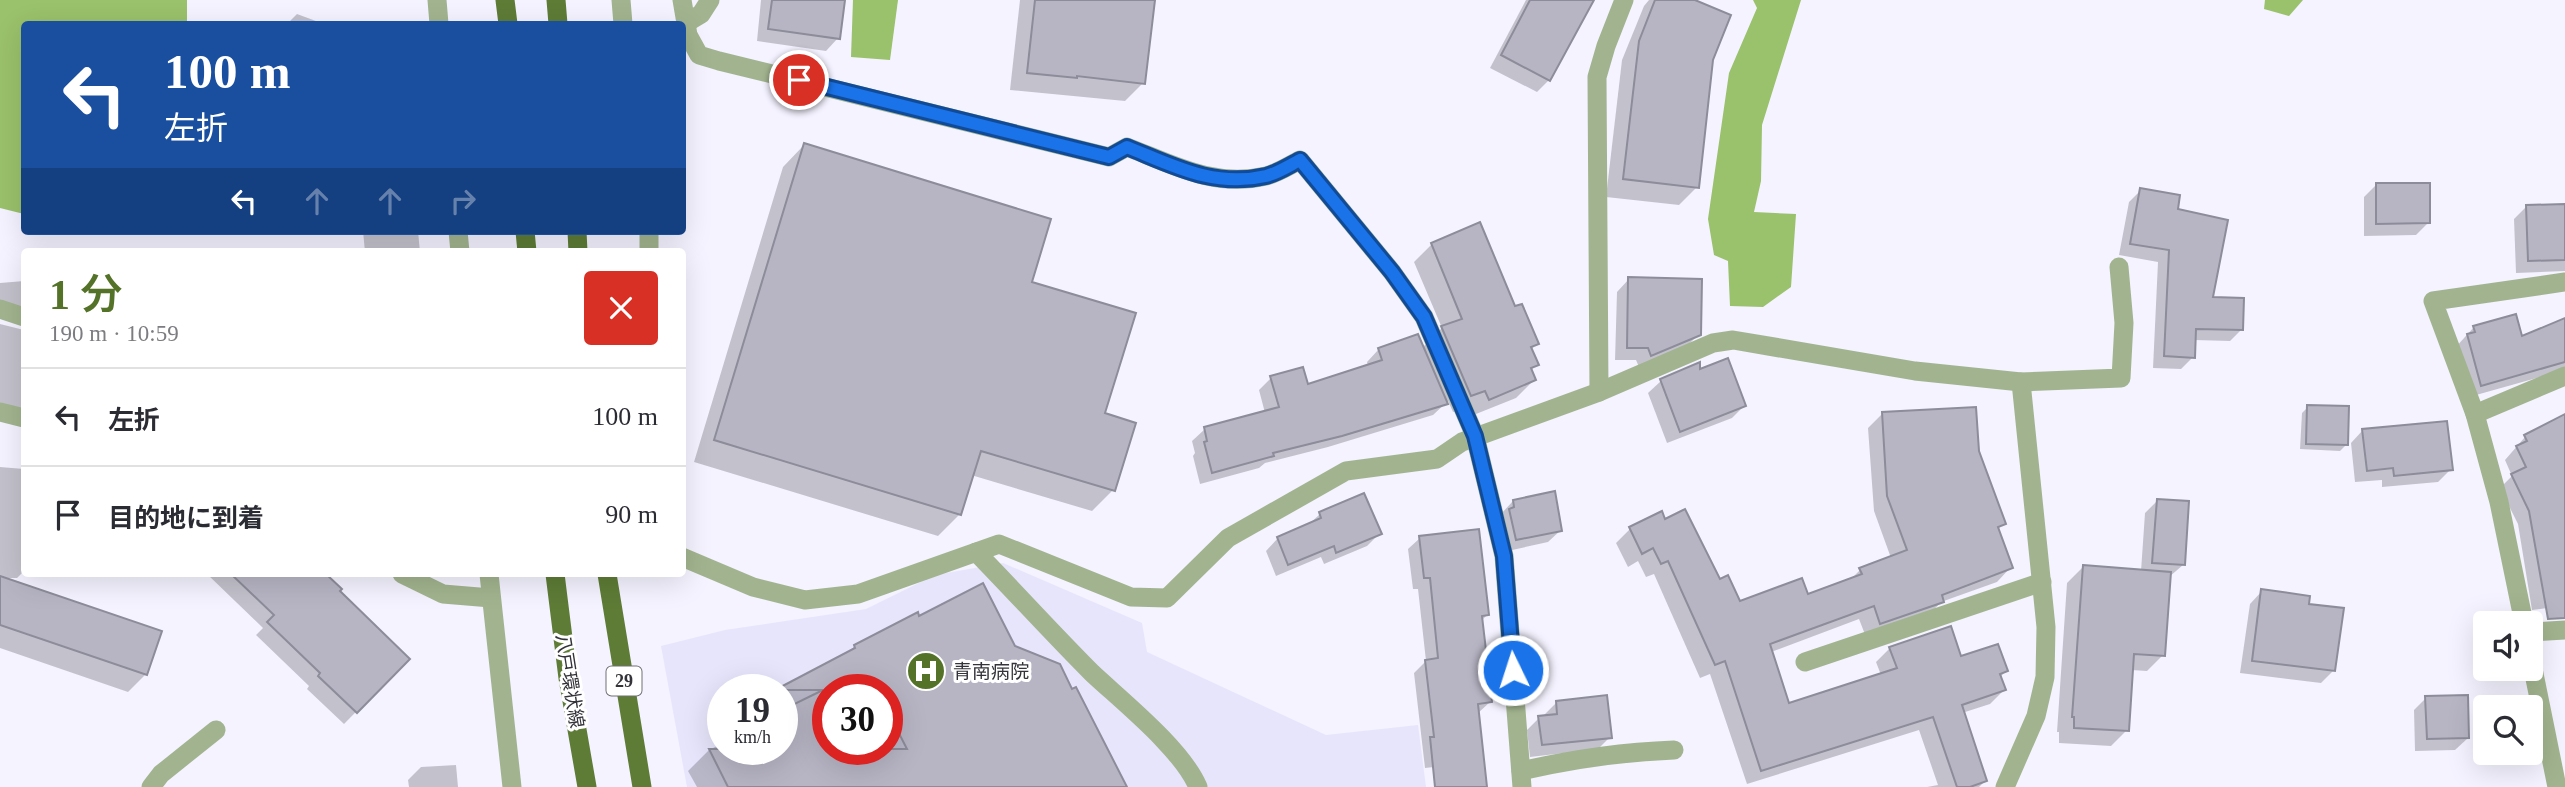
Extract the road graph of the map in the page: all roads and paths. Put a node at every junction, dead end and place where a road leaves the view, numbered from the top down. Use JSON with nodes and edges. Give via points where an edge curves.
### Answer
{"nodes":[{"id":1,"x":437,"y":0,"type":"edge"},
{"id":2,"x":505,"y":0,"type":"edge"},
{"id":3,"x":556,"y":0,"type":"edge"},
{"id":4,"x":621,"y":0,"type":"edge"},
{"id":5,"x":682,"y":0,"type":"edge"},
{"id":6,"x":710,"y":0,"type":"edge"},
{"id":7,"x":1624,"y":0,"type":"edge"},
{"id":8,"x":439,"y":21,"type":"edge"},
{"id":9,"x":508,"y":21,"type":"edge"},
{"id":10,"x":558,"y":21,"type":"edge"},
{"id":11,"x":623,"y":21,"type":"edge"},
{"id":12,"x":686,"y":21,"type":"edge"},
{"id":13,"x":686,"y":23,"type":"joint"},
{"id":14,"x":2119,"y":267,"type":"dead end"},
{"id":15,"x":2565,"y":282,"type":"edge"},
{"id":16,"x":0,"y":309,"type":"edge"},
{"id":17,"x":21,"y":316,"type":"edge"},
{"id":18,"x":2565,"y":376,"type":"edge"},
{"id":19,"x":2021,"y":382,"type":"junction"},
{"id":20,"x":1599,"y":393,"type":"junction"},
{"id":21,"x":0,"y":412,"type":"edge"},
{"id":22,"x":2475,"y":414,"type":"junction"},
{"id":23,"x":21,"y":417,"type":"edge"},
{"id":24,"x":1475,"y":436,"type":"junction"},
{"id":25,"x":976,"y":552,"type":"junction"},
{"id":26,"x":686,"y":559,"type":"edge"},
{"id":27,"x":408,"y":577,"type":"edge"},
{"id":28,"x":489,"y":577,"type":"edge"},
{"id":29,"x":555,"y":577,"type":"edge"},
{"id":30,"x":607,"y":577,"type":"edge"},
{"id":31,"x":2042,"y":582,"type":"junction"},
{"id":32,"x":491,"y":598,"type":"junction"},
{"id":33,"x":2522,"y":611,"type":"edge"},
{"id":34,"x":2565,"y":630,"type":"edge"},
{"id":35,"x":2543,"y":631,"type":"edge"},
{"id":36,"x":1805,"y":662,"type":"dead end"},
{"id":37,"x":2535,"y":681,"type":"edge"},
{"id":38,"x":216,"y":730,"type":"dead end"},
{"id":39,"x":1674,"y":750,"type":"dead end"},
{"id":40,"x":1522,"y":779,"type":"edge"},
{"id":41,"x":151,"y":787,"type":"edge"},
{"id":42,"x":512,"y":787,"type":"edge"},
{"id":43,"x":587,"y":787,"type":"edge"},
{"id":44,"x":642,"y":787,"type":"edge"},
{"id":45,"x":1198,"y":787,"type":"edge"},
{"id":46,"x":2006,"y":787,"type":"edge"},
{"id":47,"x":2557,"y":787,"type":"edge"}],
"edges":[{"from":1,"to":8,"type":"street"},
{"from":2,"to":9,"type":"main road"},
{"from":3,"to":10,"type":"main road"},
{"from":4,"to":11,"type":"street"},
{"from":5,"to":12,"type":"street"},
{"from":6,"to":13,"type":"street","via":[[701,14]]},
{"from":7,"to":20,"type":"street","via":[[1598,77]]},
{"from":13,"to":24,"type":"street","via":[[699,55],[1109,157],[1127,147],[1202,177],[1227,181],[1268,176],[1300,160],[1424,317]]},
{"from":14,"to":19,"type":"street","via":[[2124,323],[2121,378]]},
{"from":15,"to":22,"type":"street","via":[[2433,301]]},
{"from":16,"to":17,"type":"street"},
{"from":18,"to":22,"type":"street"},
{"from":19,"to":20,"type":"street","via":[[1914,371],[1732,340],[1713,343]]},
{"from":19,"to":31,"type":"street"},
{"from":20,"to":24,"type":"street"},
{"from":21,"to":23,"type":"street"},
{"from":22,"to":33,"type":"street","via":[[2505,525]]},
{"from":24,"to":25,"type":"street","via":[[1437,459],[1346,471],[1228,538],[1167,598],[1131,597],[999,544]]},
{"from":24,"to":40,"type":"street","via":[[1504,556]]},
{"from":25,"to":26,"type":"street","via":[[858,594],[805,600],[753,587]]},
{"from":25,"to":45,"type":"street","via":[[1176,754]]},
{"from":27,"to":32,"type":"street","via":[[443,594]]},
{"from":28,"to":32,"type":"street"},
{"from":29,"to":43,"type":"main road","name":"八戸環状線"},
{"from":30,"to":44,"type":"main road","number":"29"},
{"from":31,"to":36,"type":"street"},
{"from":31,"to":46,"type":"street","via":[[2045,677],[2036,716]]},
{"from":32,"to":42,"type":"street"},
{"from":34,"to":35,"type":"street"},
{"from":37,"to":47,"type":"street"},
{"from":38,"to":41,"type":"street"},
{"from":39,"to":40,"type":"street","via":[[1619,752]]}]}
